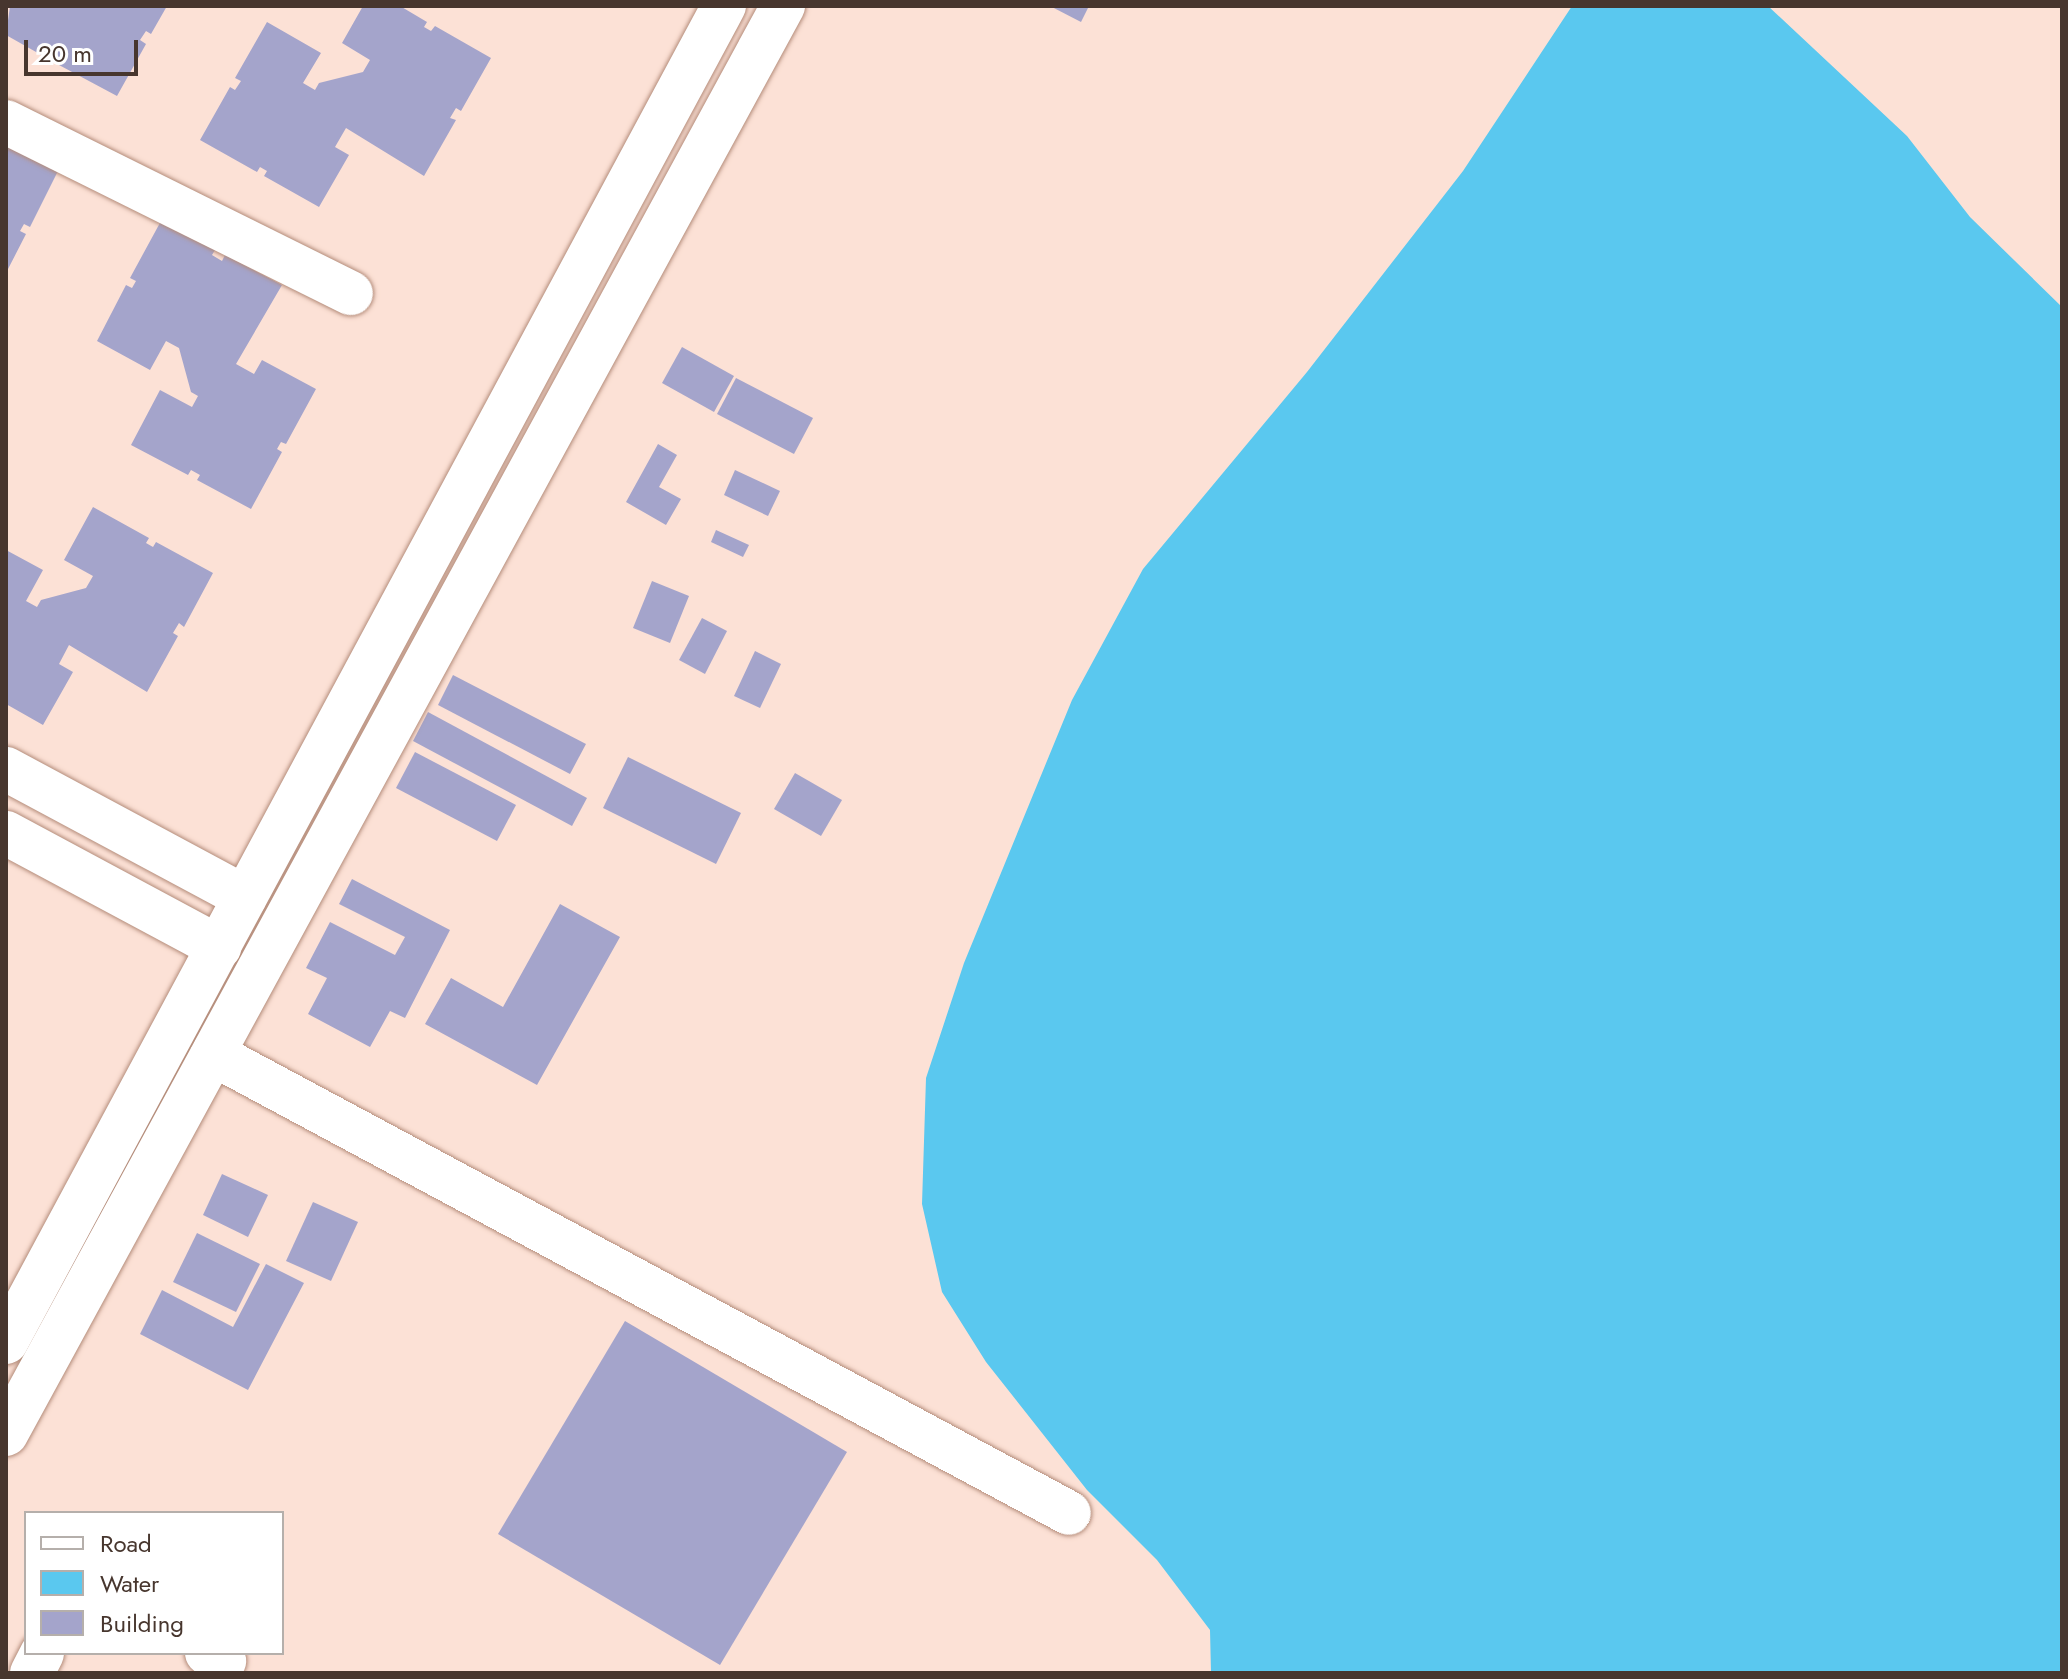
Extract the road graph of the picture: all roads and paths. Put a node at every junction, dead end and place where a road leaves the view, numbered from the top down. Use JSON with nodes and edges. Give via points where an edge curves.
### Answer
{"nodes":[{"id":1,"x":724,"y":6,"type":"edge"},
{"id":2,"x":783,"y":6,"type":"edge"},
{"id":3,"x":6,"y":122,"type":"edge"},
{"id":4,"x":351,"y":293,"type":"dead end"},
{"id":5,"x":6,"y":769,"type":"edge"},
{"id":6,"x":6,"y":833,"type":"edge"},
{"id":7,"x":231,"y":923,"type":"junction"},
{"id":8,"x":268,"y":952,"type":"junction"},
{"id":9,"x":213,"y":1054,"type":"junction"},
{"id":10,"x":6,"y":1342,"type":"edge"},
{"id":11,"x":6,"y":1434,"type":"edge"},
{"id":12,"x":1069,"y":1513,"type":"dead end"},
{"id":13,"x":41,"y":1655,"type":"edge"},
{"id":14,"x":32,"y":1673,"type":"edge"}],
"edges":[{"from":1,"to":7,"type":"street"},
{"from":2,"to":8,"type":"street"},
{"from":3,"to":4,"type":"street"},
{"from":5,"to":7,"type":"street"},
{"from":6,"to":7,"type":"street"},
{"from":7,"to":8,"type":"street"},
{"from":7,"to":10,"type":"street"},
{"from":8,"to":9,"type":"street"},
{"from":9,"to":11,"type":"street"},
{"from":9,"to":12,"type":"street"},
{"from":13,"to":14,"type":"street"}]}
